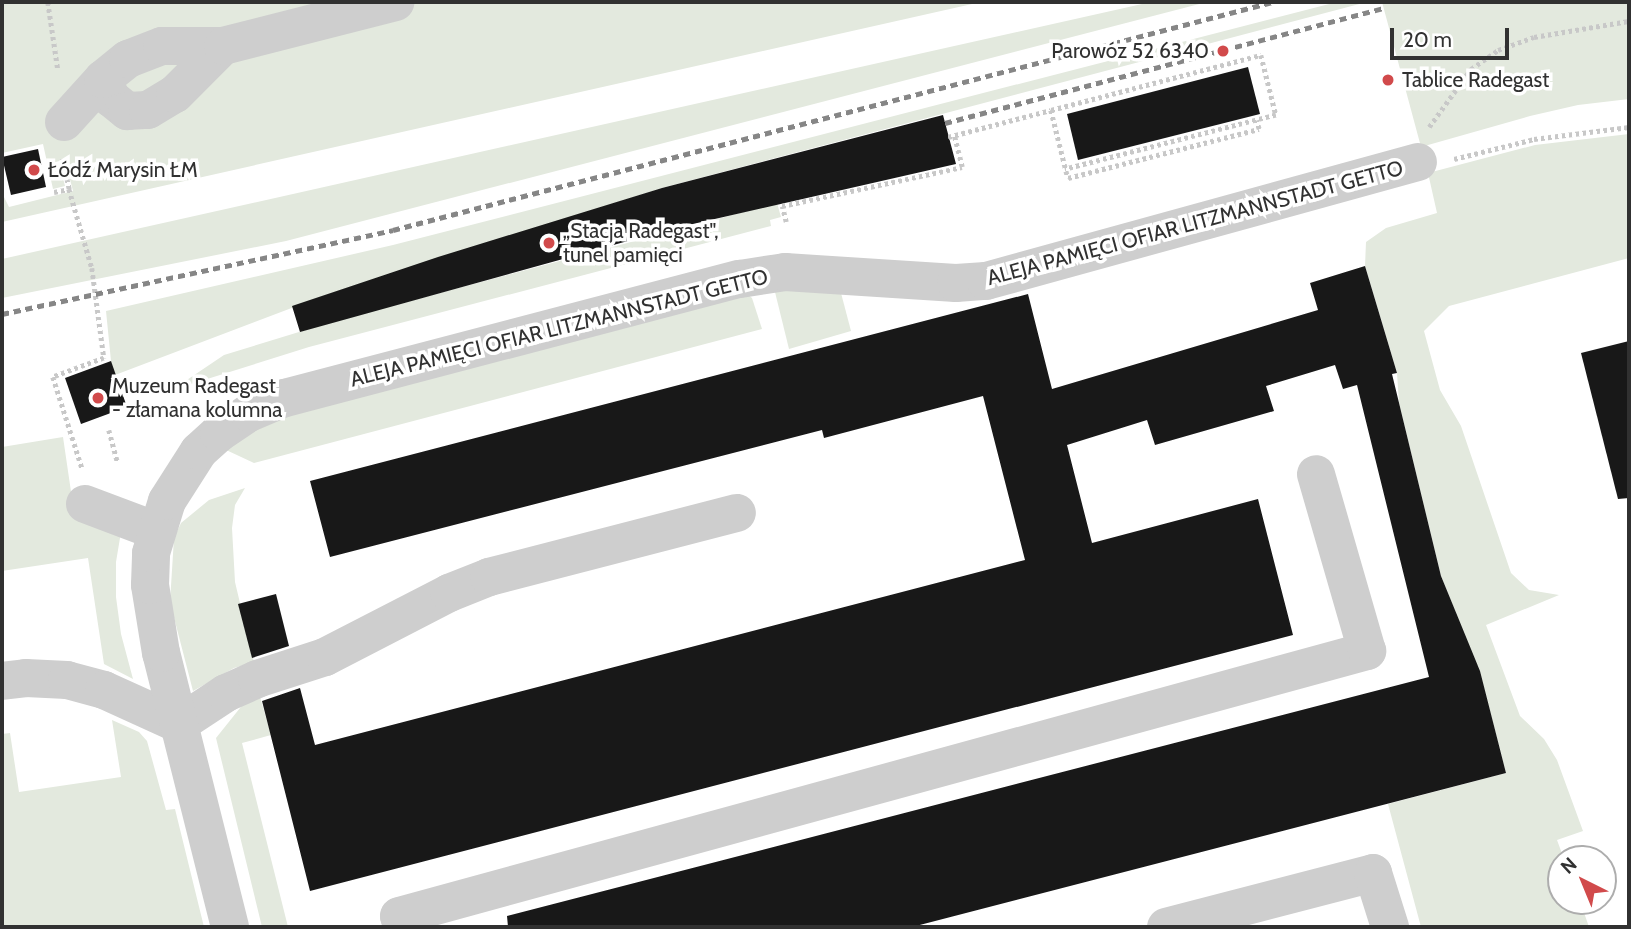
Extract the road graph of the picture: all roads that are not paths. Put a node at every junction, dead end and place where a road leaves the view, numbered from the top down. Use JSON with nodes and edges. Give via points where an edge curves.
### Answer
{"nodes":[{"id":1,"x":395,"y":2,"type":"edge"},
{"id":2,"x":223,"y":46,"type":"junction"},
{"id":3,"x":103,"y":79,"type":"junction"},
{"id":4,"x":64,"y":122,"type":"dead end"},
{"id":5,"x":1413,"y":163,"type":"road end"},
{"id":6,"x":1316,"y":474,"type":"dead end"},
{"id":7,"x":85,"y":503,"type":"road end"},
{"id":8,"x":737,"y":513,"type":"dead end"},
{"id":9,"x":156,"y":531,"type":"junction"},
{"id":10,"x":2,"y":681,"type":"edge"},
{"id":11,"x":179,"y":724,"type":"junction"},
{"id":12,"x":230,"y":927,"type":"edge"},
{"id":13,"x":402,"y":927,"type":"edge"},
{"id":14,"x":1166,"y":927,"type":"edge"},
{"id":15,"x":1390,"y":927,"type":"edge"}],
"edges":[{"from":1,"to":2,"type":"street"},
{"from":2,"to":3,"type":"street","via":[[162,46],[128,59]]},
{"from":2,"to":3,"type":"street","via":[[175,94],[148,110],[127,111],[111,98]]},
{"from":3,"to":4,"type":"street"},
{"from":5,"to":9,"type":"street","name":"ALEJA PAMIĘCI OFIAR LITZMANNSTADT GETTO","via":[[986,281],[785,272],[740,279],[285,398],[249,413],[199,451],[167,501]]},
{"from":6,"to":13,"type":"street","via":[[1367,652],[399,916]]},
{"from":7,"to":9,"type":"street"},
{"from":8,"to":11,"type":"street","via":[[489,577],[325,657],[226,693]]},
{"from":9,"to":11,"type":"street","name":"ALEJA PAMIĘCI OFIAR LITZMANNSTADT GETTO","via":[[151,553],[152,611]]},
{"from":10,"to":11,"type":"street","via":[[67,680],[104,690]]},
{"from":11,"to":12,"type":"street","name":"ALEJA PAMIĘCI OFIAR LITZMANNSTADT GETTO"},
{"from":14,"to":15,"type":"street","via":[[1373,873]]}]}
